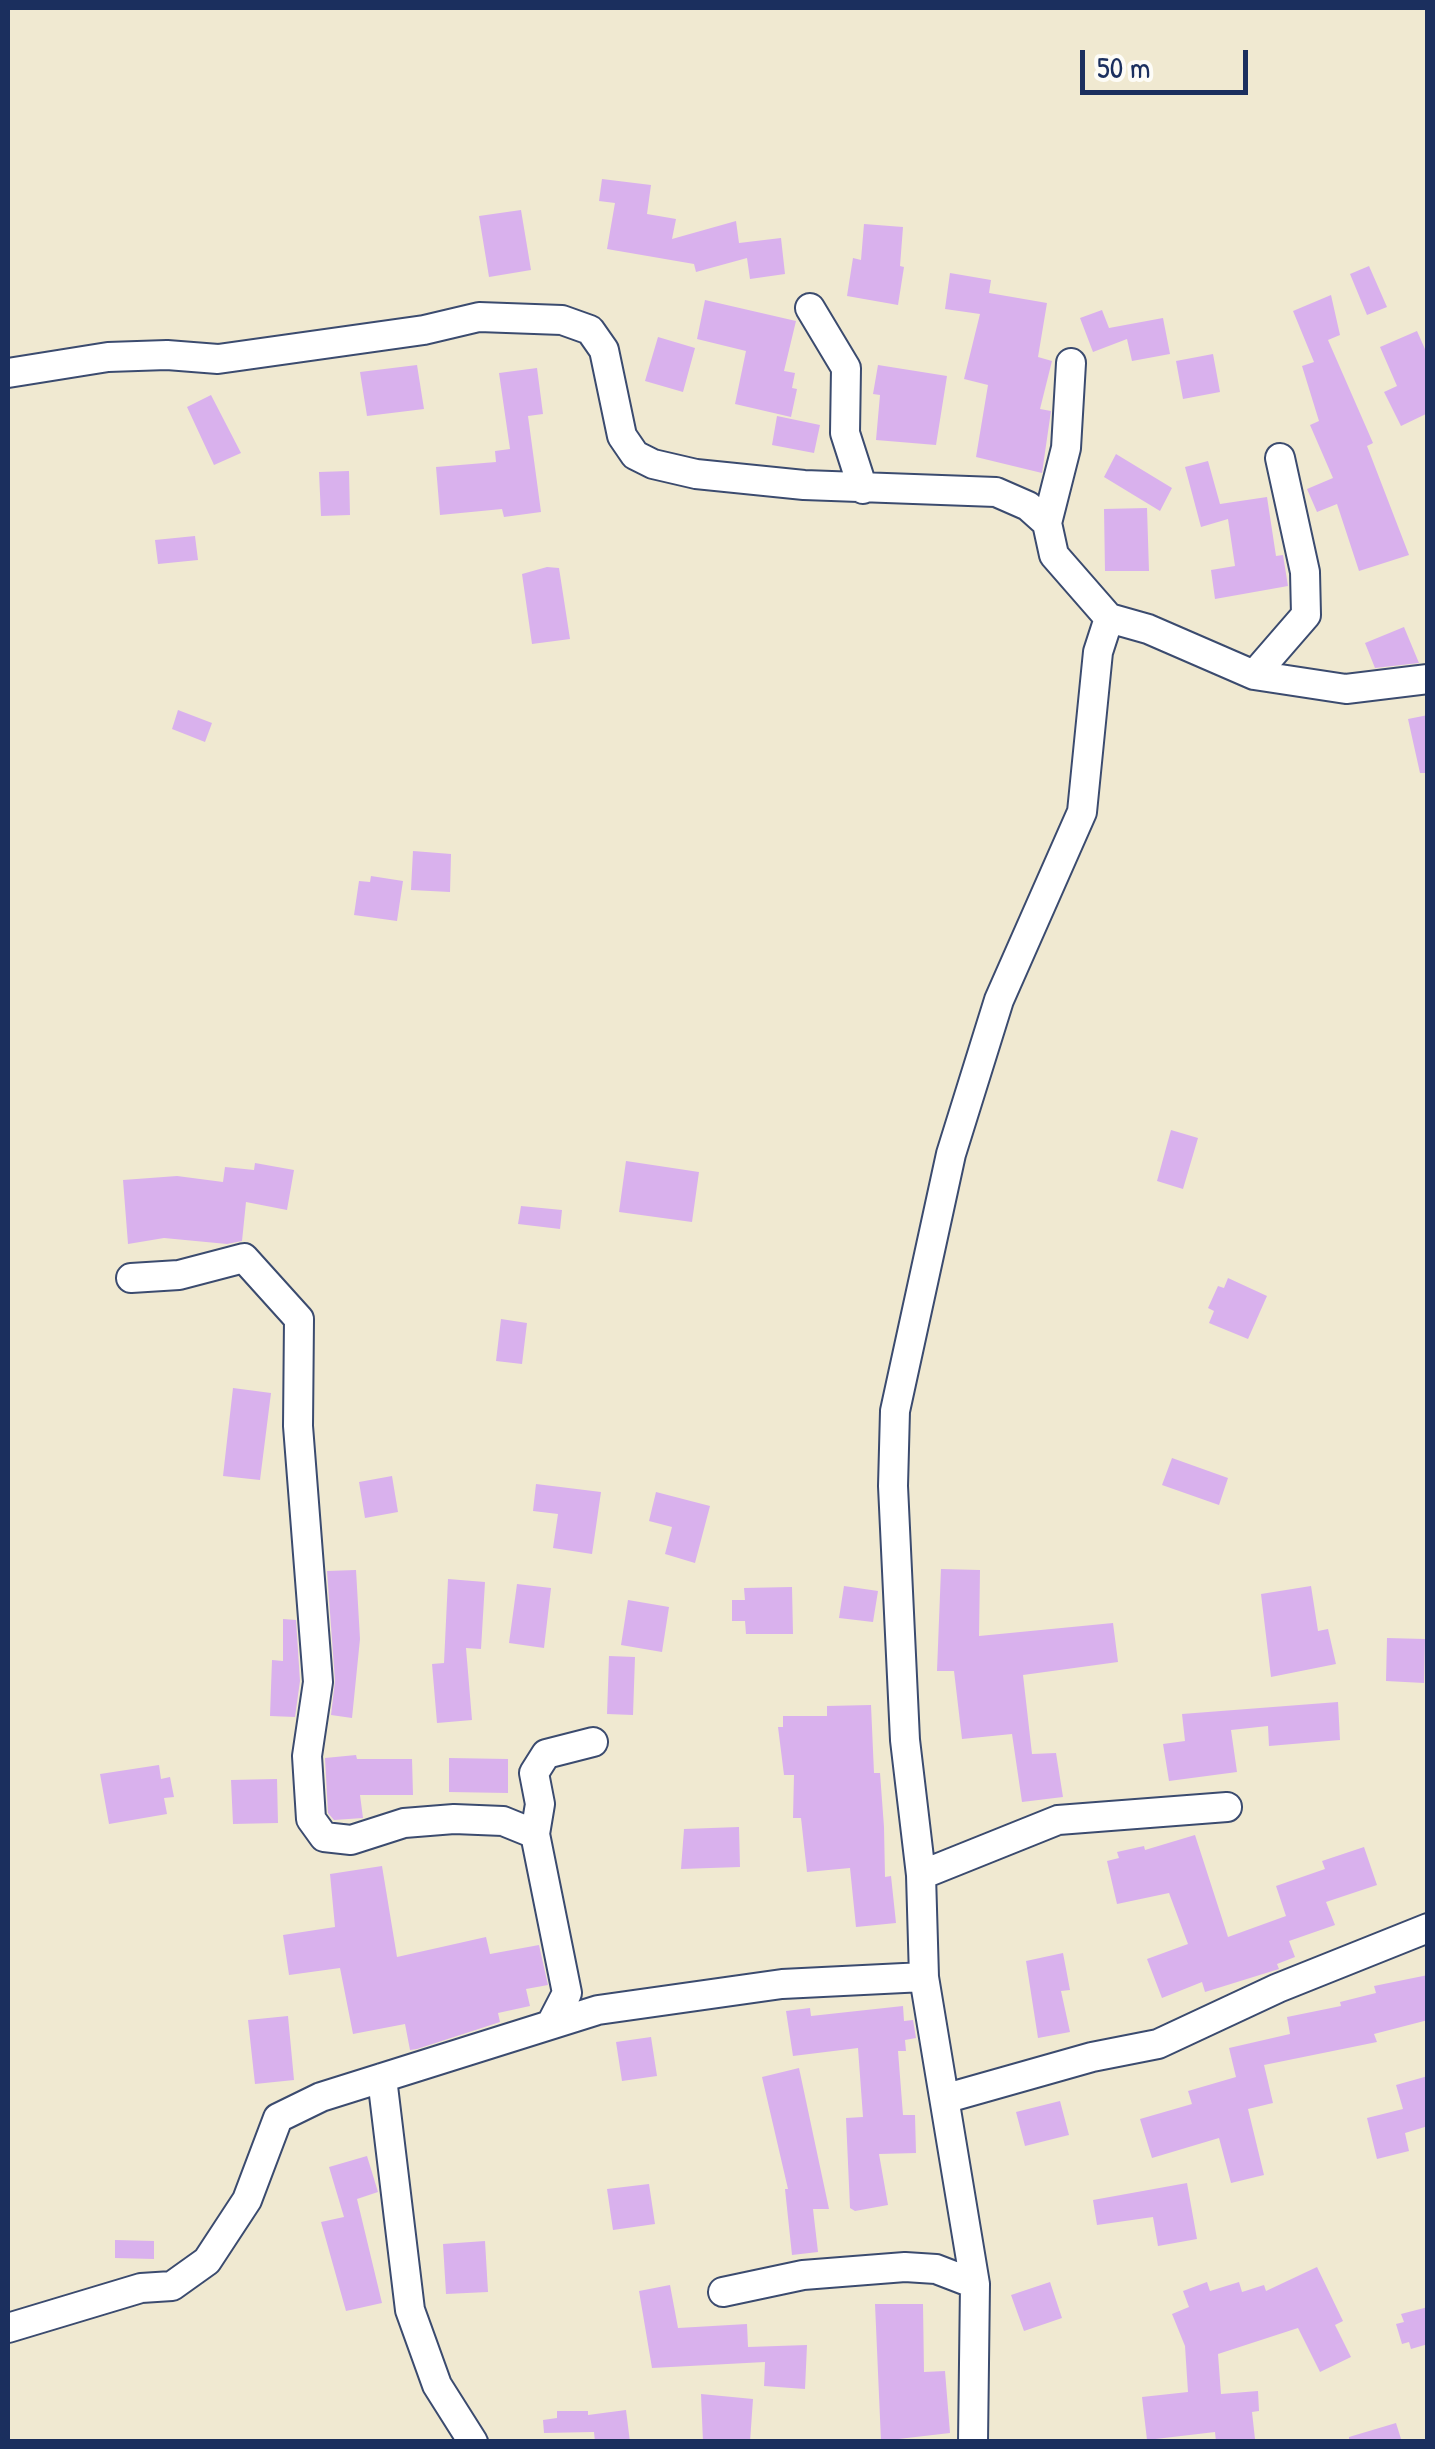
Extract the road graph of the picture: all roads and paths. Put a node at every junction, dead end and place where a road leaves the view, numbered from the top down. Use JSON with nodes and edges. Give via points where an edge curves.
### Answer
{"nodes":[{"id":1,"x":810,"y":308,"type":"dead end"},
{"id":2,"x":1071,"y":363,"type":"dead end"},
{"id":3,"x":8,"y":373,"type":"edge"},
{"id":4,"x":1280,"y":458,"type":"dead end"},
{"id":5,"x":863,"y":489,"type":"junction"},
{"id":6,"x":1047,"y":523,"type":"junction"},
{"id":7,"x":1110,"y":618,"type":"junction"},
{"id":8,"x":1254,"y":675,"type":"junction"},
{"id":9,"x":1428,"y":679,"type":"edge"},
{"id":10,"x":130,"y":1278,"type":"dead end"},
{"id":11,"x":594,"y":1742,"type":"dead end"},
{"id":12,"x":1227,"y":1807,"type":"dead end"},
{"id":13,"x":534,"y":1834,"type":"junction"},
{"id":14,"x":921,"y":1875,"type":"junction"},
{"id":15,"x":1428,"y":1928,"type":"edge"},
{"id":16,"x":924,"y":1976,"type":"junction"},
{"id":17,"x":567,"y":1993,"type":"junction"},
{"id":18,"x":598,"y":2010,"type":"junction"},
{"id":19,"x":551,"y":2024,"type":"junction"},
{"id":20,"x":382,"y":2078,"type":"junction"},
{"id":21,"x":947,"y":2098,"type":"junction"},
{"id":22,"x":976,"y":2284,"type":"junction"},
{"id":23,"x":722,"y":2292,"type":"dead end"},
{"id":24,"x":8,"y":2328,"type":"edge"},
{"id":25,"x":474,"y":2442,"type":"edge"},
{"id":26,"x":973,"y":2442,"type":"edge"}],
"edges":[{"from":1,"to":5,"type":"street","via":[[846,368],[845,433]]},
{"from":2,"to":6,"type":"street","via":[[1066,448]]},
{"from":3,"to":5,"type":"street","via":[[108,357],[218,359],[479,317],[562,320],[590,330],[604,350],[622,436],[635,455],[696,474]]},
{"from":4,"to":8,"type":"street","via":[[1305,572],[1306,615]]},
{"from":5,"to":6,"type":"street","via":[[996,492]]},
{"from":6,"to":7,"type":"street","via":[[1054,554]]},
{"from":7,"to":8,"type":"street"},
{"from":7,"to":14,"type":"street","via":[[1098,652],[1082,812],[999,1000],[952,1154],[895,1411],[905,1740]]},
{"from":8,"to":9,"type":"street","via":[[1346,689]]},
{"from":10,"to":13,"type":"street","via":[[179,1275],[244,1258],[300,1319],[297,1408],[318,1682],[306,1756],[311,1819],[324,1837],[352,1840],[404,1823],[454,1819],[503,1821]]},
{"from":11,"to":13,"type":"street","via":[[546,1754],[539,1764]]},
{"from":12,"to":14,"type":"street","via":[[1058,1820]]},
{"from":13,"to":17,"type":"street"},
{"from":14,"to":16,"type":"street"},
{"from":15,"to":21,"type":"street","via":[[1158,2044]]},
{"from":16,"to":18,"type":"street","via":[[782,1984]]},
{"from":16,"to":21,"type":"street"},
{"from":17,"to":18,"type":"street"},
{"from":17,"to":19,"type":"street"},
{"from":18,"to":19,"type":"street"},
{"from":19,"to":20,"type":"street"},
{"from":20,"to":24,"type":"street","via":[[278,2118],[248,2200],[207,2261],[172,2286],[141,2288]]},
{"from":20,"to":25,"type":"street","via":[[410,2310],[437,2386]]},
{"from":21,"to":22,"type":"street"},
{"from":22,"to":23,"type":"street","via":[[936,2269],[905,2267],[803,2275]]},
{"from":22,"to":26,"type":"street"}]}
